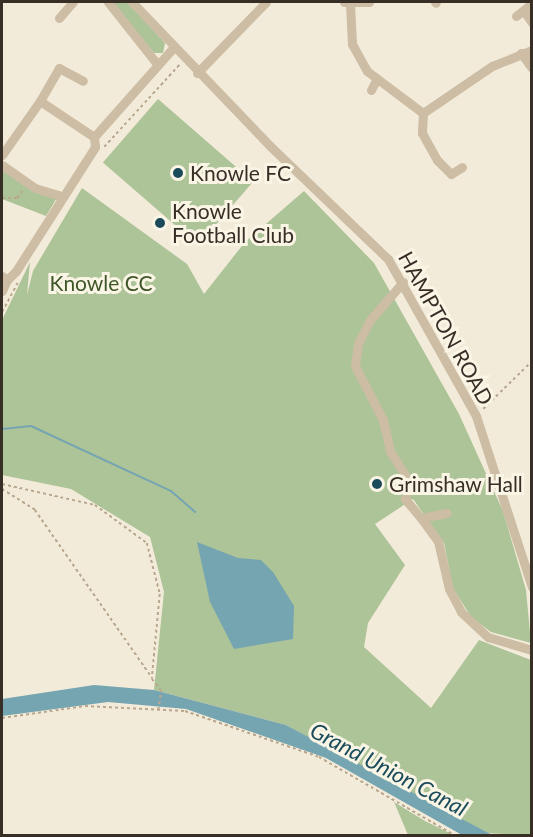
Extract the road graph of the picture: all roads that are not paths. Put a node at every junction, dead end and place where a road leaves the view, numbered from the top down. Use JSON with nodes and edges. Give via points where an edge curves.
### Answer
{"nodes":[{"id":1,"x":73,"y":2,"type":"edge"},
{"id":2,"x":108,"y":2,"type":"edge"},
{"id":3,"x":132,"y":2,"type":"edge"},
{"id":4,"x":266,"y":2,"type":"edge"},
{"id":5,"x":347,"y":2,"type":"edge"},
{"id":6,"x":369,"y":2,"type":"edge"},
{"id":7,"x":524,"y":11,"type":"edge"},
{"id":8,"x":59,"y":18,"type":"dead end"},
{"id":9,"x":531,"y":23,"type":"edge"},
{"id":10,"x":173,"y":48,"type":"junction"},
{"id":11,"x":531,"y":50,"type":"edge"},
{"id":12,"x":521,"y":53,"type":"junction"},
{"id":13,"x":158,"y":65,"type":"junction"},
{"id":14,"x":531,"y":68,"type":"edge"},
{"id":15,"x":197,"y":73,"type":"junction"},
{"id":16,"x":376,"y":80,"type":"junction"},
{"id":17,"x":82,"y":81,"type":"dead end"},
{"id":18,"x":370,"y":90,"type":"dead end"},
{"id":19,"x":40,"y":101,"type":"junction"},
{"id":20,"x":423,"y":113,"type":"junction"},
{"id":21,"x":94,"y":137,"type":"junction"},
{"id":22,"x":2,"y":155,"type":"edge"},
{"id":23,"x":2,"y":165,"type":"edge"},
{"id":24,"x":462,"y":166,"type":"dead end"},
{"id":25,"x":61,"y":196,"type":"junction"},
{"id":26,"x":4,"y":278,"type":"edge"},
{"id":27,"x":403,"y":282,"type":"junction"},
{"id":28,"x":2,"y":291,"type":"edge"},
{"id":29,"x":447,"y":513,"type":"dead end"},
{"id":30,"x":421,"y":518,"type":"junction"},
{"id":31,"x":531,"y":587,"type":"edge"},
{"id":32,"x":531,"y":650,"type":"edge"}],
"edges":[{"from":1,"to":8,"type":"street"},
{"from":2,"to":13,"type":"street"},
{"from":3,"to":10,"type":"street","name":"HAMPTON ROAD"},
{"from":4,"to":15,"type":"street"},
{"from":5,"to":6,"type":"street"},
{"from":5,"to":16,"type":"street","via":[[352,44]]},
{"from":7,"to":9,"type":"street"},
{"from":10,"to":13,"type":"street"},
{"from":10,"to":15,"type":"street","name":"HAMPTON ROAD"},
{"from":11,"to":12,"type":"street"},
{"from":12,"to":14,"type":"street"},
{"from":12,"to":20,"type":"street"},
{"from":13,"to":21,"type":"street"},
{"from":15,"to":27,"type":"street","name":"HAMPTON ROAD","via":[[381,250]]},
{"from":16,"to":18,"type":"street"},
{"from":16,"to":20,"type":"street"},
{"from":17,"to":19,"type":"street","via":[[58,68]]},
{"from":19,"to":21,"type":"street"},
{"from":19,"to":22,"type":"street"},
{"from":20,"to":24,"type":"street","via":[[422,134],[437,160],[452,174]]},
{"from":21,"to":25,"type":"street","via":[[95,147]]},
{"from":23,"to":25,"type":"street"},
{"from":25,"to":26,"type":"street"},
{"from":26,"to":28,"type":"street"},
{"from":27,"to":30,"type":"street","via":[[370,320],[358,345],[355,366],[382,420],[390,451],[409,482],[405,499]]},
{"from":27,"to":31,"type":"street","name":"HAMPTON ROAD","via":[[476,417]]},
{"from":29,"to":30,"type":"street"},
{"from":30,"to":32,"type":"street","via":[[438,541],[448,589],[461,612],[488,637]]}]}
